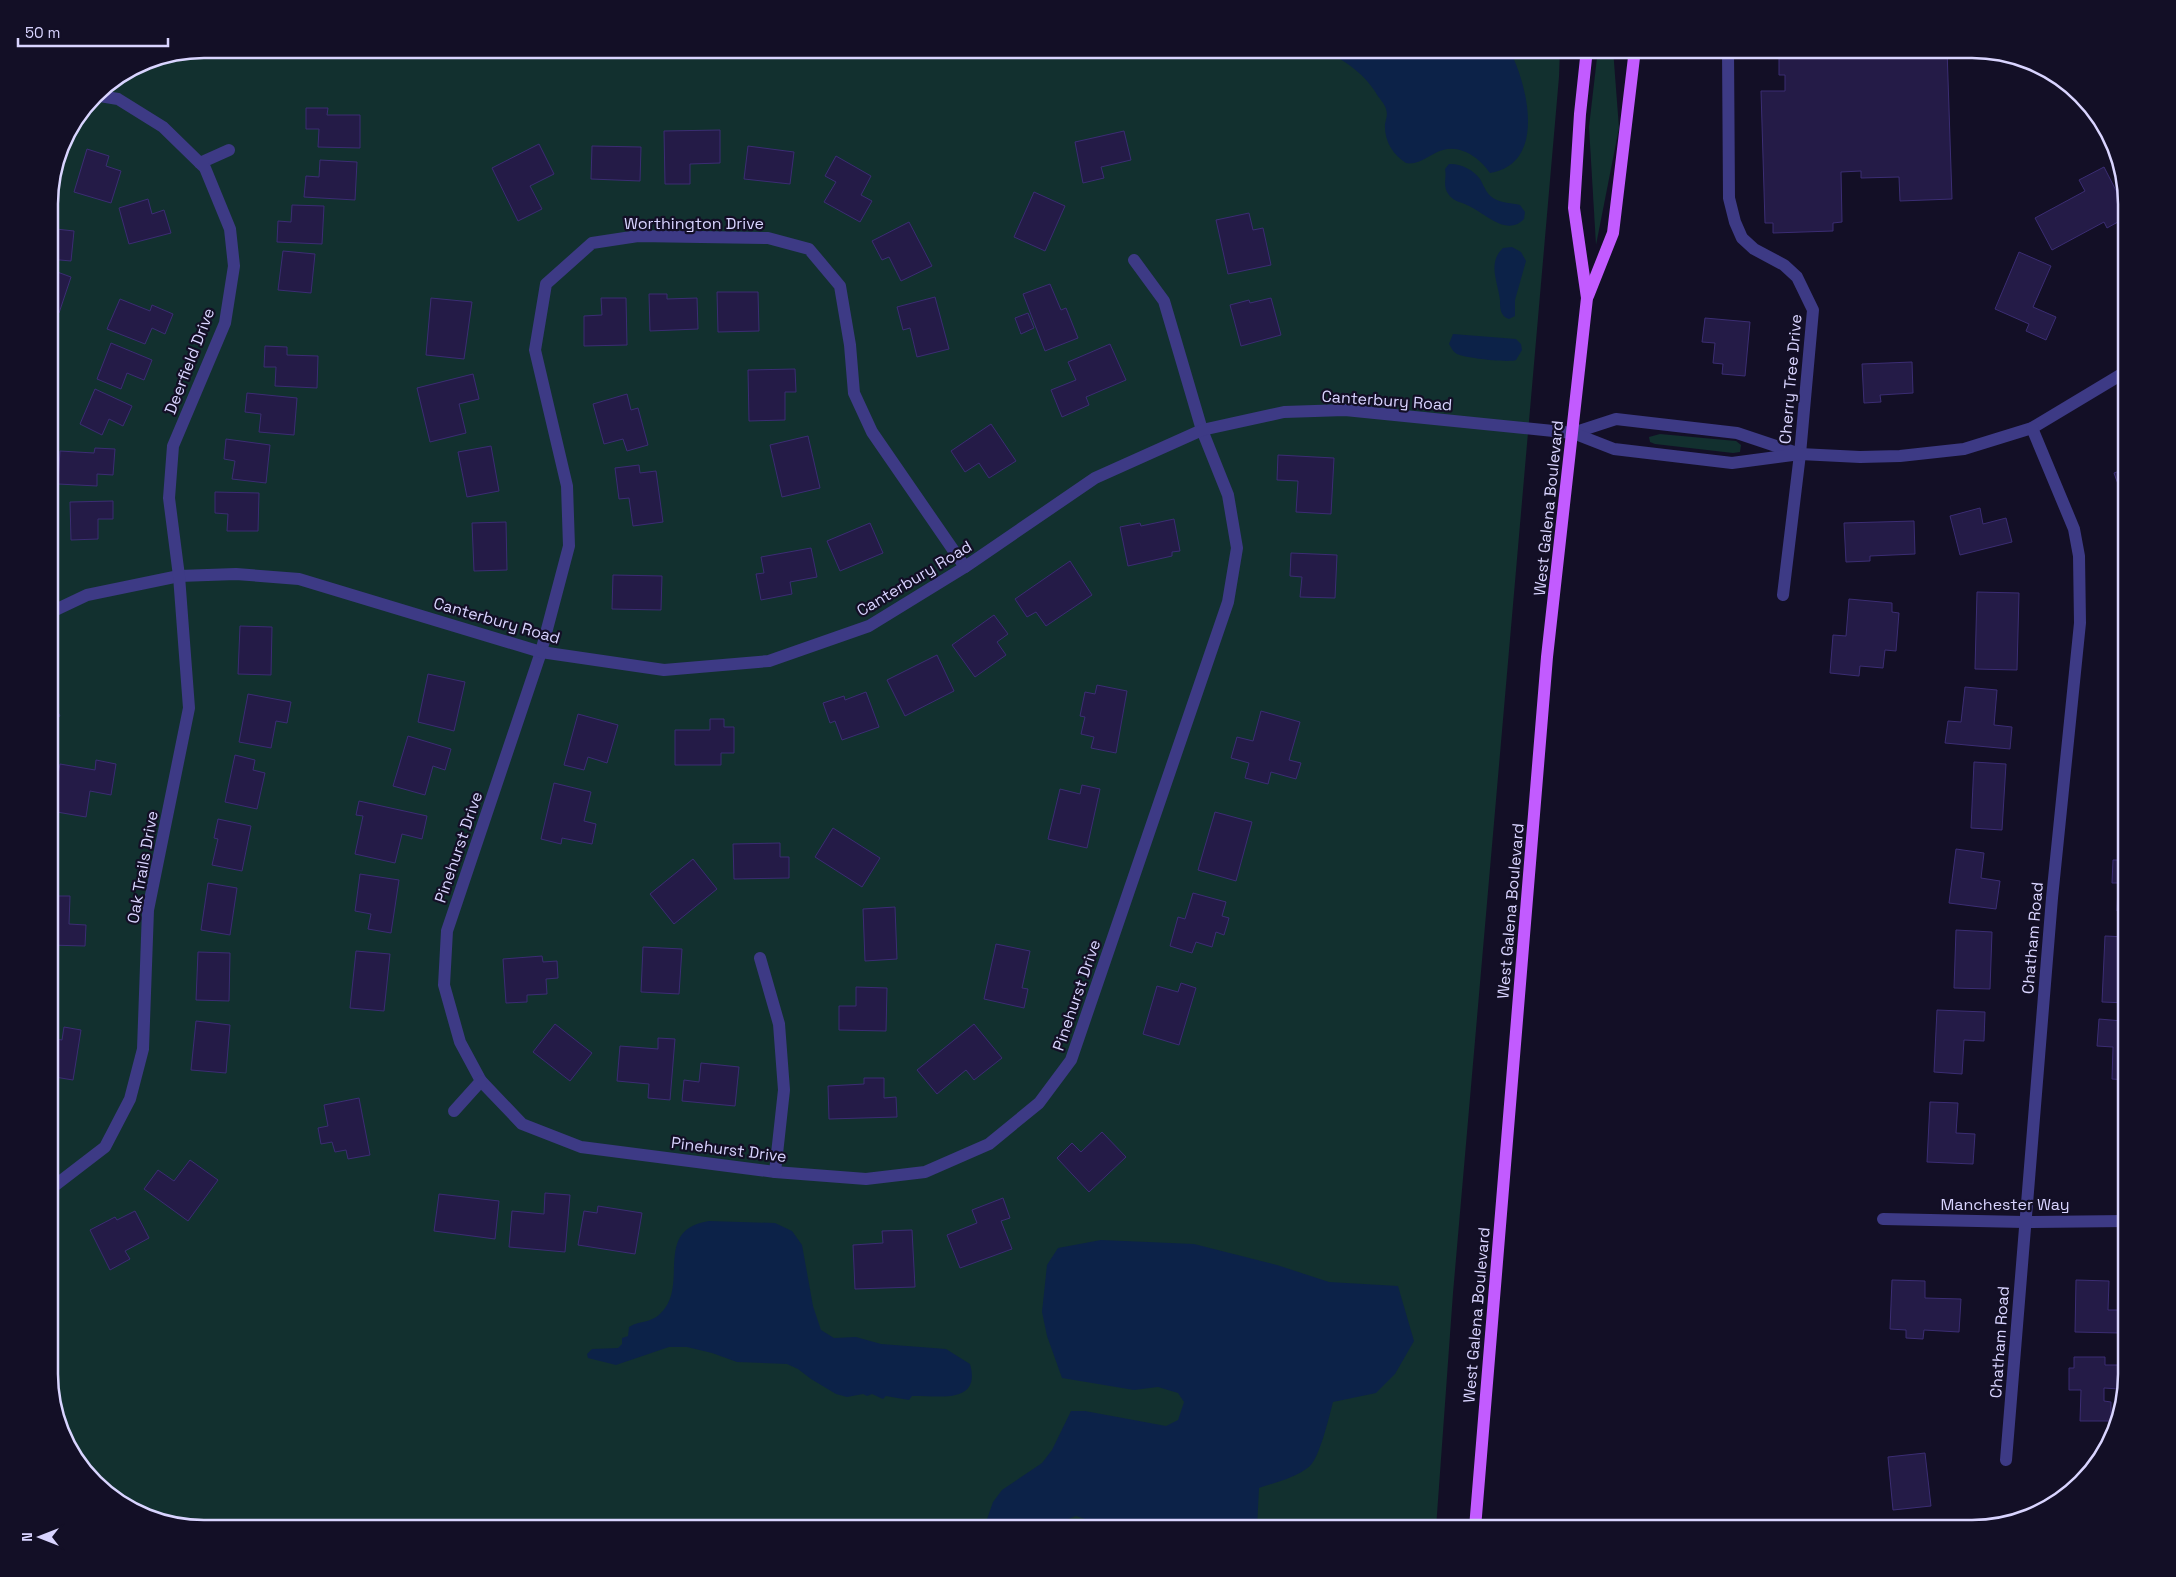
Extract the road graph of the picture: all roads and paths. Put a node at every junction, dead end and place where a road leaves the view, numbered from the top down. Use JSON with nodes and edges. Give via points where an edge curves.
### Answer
{"nodes":[{"id":1,"x":1586,"y":57,"type":"edge"},
{"id":2,"x":1634,"y":57,"type":"edge"},
{"id":3,"x":1728,"y":57,"type":"edge"},
{"id":4,"x":104,"y":97,"type":"edge"},
{"id":5,"x":228,"y":150,"type":"dead end"},
{"id":6,"x":200,"y":163,"type":"junction"},
{"id":7,"x":1134,"y":260,"type":"dead end"},
{"id":8,"x":1587,"y":298,"type":"junction"},
{"id":9,"x":2118,"y":376,"type":"edge"},
{"id":10,"x":2032,"y":428,"type":"junction"},
{"id":11,"x":1202,"y":430,"type":"junction"},
{"id":12,"x":1573,"y":433,"type":"junction"},
{"id":13,"x":1800,"y":454,"type":"junction"},
{"id":14,"x":965,"y":567,"type":"junction"},
{"id":15,"x":178,"y":576,"type":"junction"},
{"id":16,"x":1783,"y":595,"type":"dead end"},
{"id":17,"x":58,"y":609,"type":"edge"},
{"id":18,"x":541,"y":652,"type":"junction"},
{"id":19,"x":760,"y":958,"type":"dead end"},
{"id":20,"x":481,"y":1081,"type":"junction"},
{"id":21,"x":454,"y":1111,"type":"dead end"},
{"id":22,"x":775,"y":1172,"type":"junction"},
{"id":23,"x":58,"y":1183,"type":"edge"},
{"id":24,"x":1882,"y":1219,"type":"dead end"},
{"id":25,"x":2118,"y":1221,"type":"edge"},
{"id":26,"x":2024,"y":1222,"type":"junction"},
{"id":27,"x":2006,"y":1460,"type":"dead end"},
{"id":28,"x":1476,"y":1520,"type":"edge"}],
"edges":[{"from":1,"to":8,"type":"main road","name":"West Galena Boulevard","via":[[1574,208]]},
{"from":2,"to":8,"type":"main road","name":"West Galena Boulevard","via":[[1613,233]]},
{"from":3,"to":13,"type":"street","name":"Cherry Tree Drive","via":[[1729,198],[1735,222],[1742,238],[1784,264],[1797,277],[1814,310]]},
{"from":4,"to":6,"type":"street","name":"Deerfield Drive","via":[[118,100],[164,127]]},
{"from":5,"to":6,"type":"street"},
{"from":6,"to":15,"type":"street","name":"Deerfield Drive","via":[[230,229],[234,266],[225,323],[173,446],[168,498]]},
{"from":7,"to":11,"type":"street","name":"Pinehurst Drive","via":[[1164,302]]},
{"from":8,"to":12,"type":"main road","name":"West Galena Boulevard"},
{"from":9,"to":10,"type":"street"},
{"from":10,"to":13,"type":"street","via":[[1964,449],[1920,455]]},
{"from":10,"to":26,"type":"street","name":"Chatham Road","via":[[2074,529],[2079,556],[2080,623]]},
{"from":11,"to":12,"type":"street","name":"Canterbury Road","via":[[1284,412],[1346,410]]},
{"from":11,"to":14,"type":"street","name":"Canterbury Road","via":[[1095,478]]},
{"from":11,"to":22,"type":"street","name":"Pinehurst Drive","via":[[1228,495],[1237,548],[1228,602],[1071,1060],[1039,1104],[989,1144],[926,1172],[866,1179]]},
{"from":12,"to":13,"type":"street","via":[[1614,449],[1732,463]]},
{"from":12,"to":13,"type":"street","via":[[1616,419],[1737,433]]},
{"from":12,"to":28,"type":"main road","name":"West Galena Boulevard","via":[[1546,667]]},
{"from":13,"to":16,"type":"street","name":"Cherry Tree Drive"},
{"from":14,"to":18,"type":"street","name":"Canterbury Road","via":[[869,626],[769,661],[664,670]]},
{"from":14,"to":18,"type":"street","name":"Worthington Drive","via":[[872,432],[854,393],[840,286],[809,249],[768,238],[638,236],[592,243],[546,284],[535,350],[567,486],[570,546]]},
{"from":15,"to":17,"type":"street","name":"Canterbury Road","via":[[87,595]]},
{"from":15,"to":18,"type":"street","name":"Canterbury Road","via":[[236,574],[299,579]]},
{"from":15,"to":23,"type":"street","name":"Oak Trails Drive","via":[[189,708],[148,910],[144,1049],[130,1100],[105,1147]]},
{"from":18,"to":20,"type":"street","name":"Pinehurst Drive","via":[[447,931],[444,985],[460,1042]]},
{"from":19,"to":22,"type":"street","via":[[779,1024],[784,1090]]},
{"from":20,"to":21,"type":"street"},
{"from":20,"to":22,"type":"street","name":"Pinehurst Drive","via":[[522,1124],[581,1147]]},
{"from":24,"to":26,"type":"street","name":"Manchester Way"},
{"from":25,"to":26,"type":"street","name":"Manchester Way"},
{"from":26,"to":27,"type":"street","name":"Chatham Road"}]}
